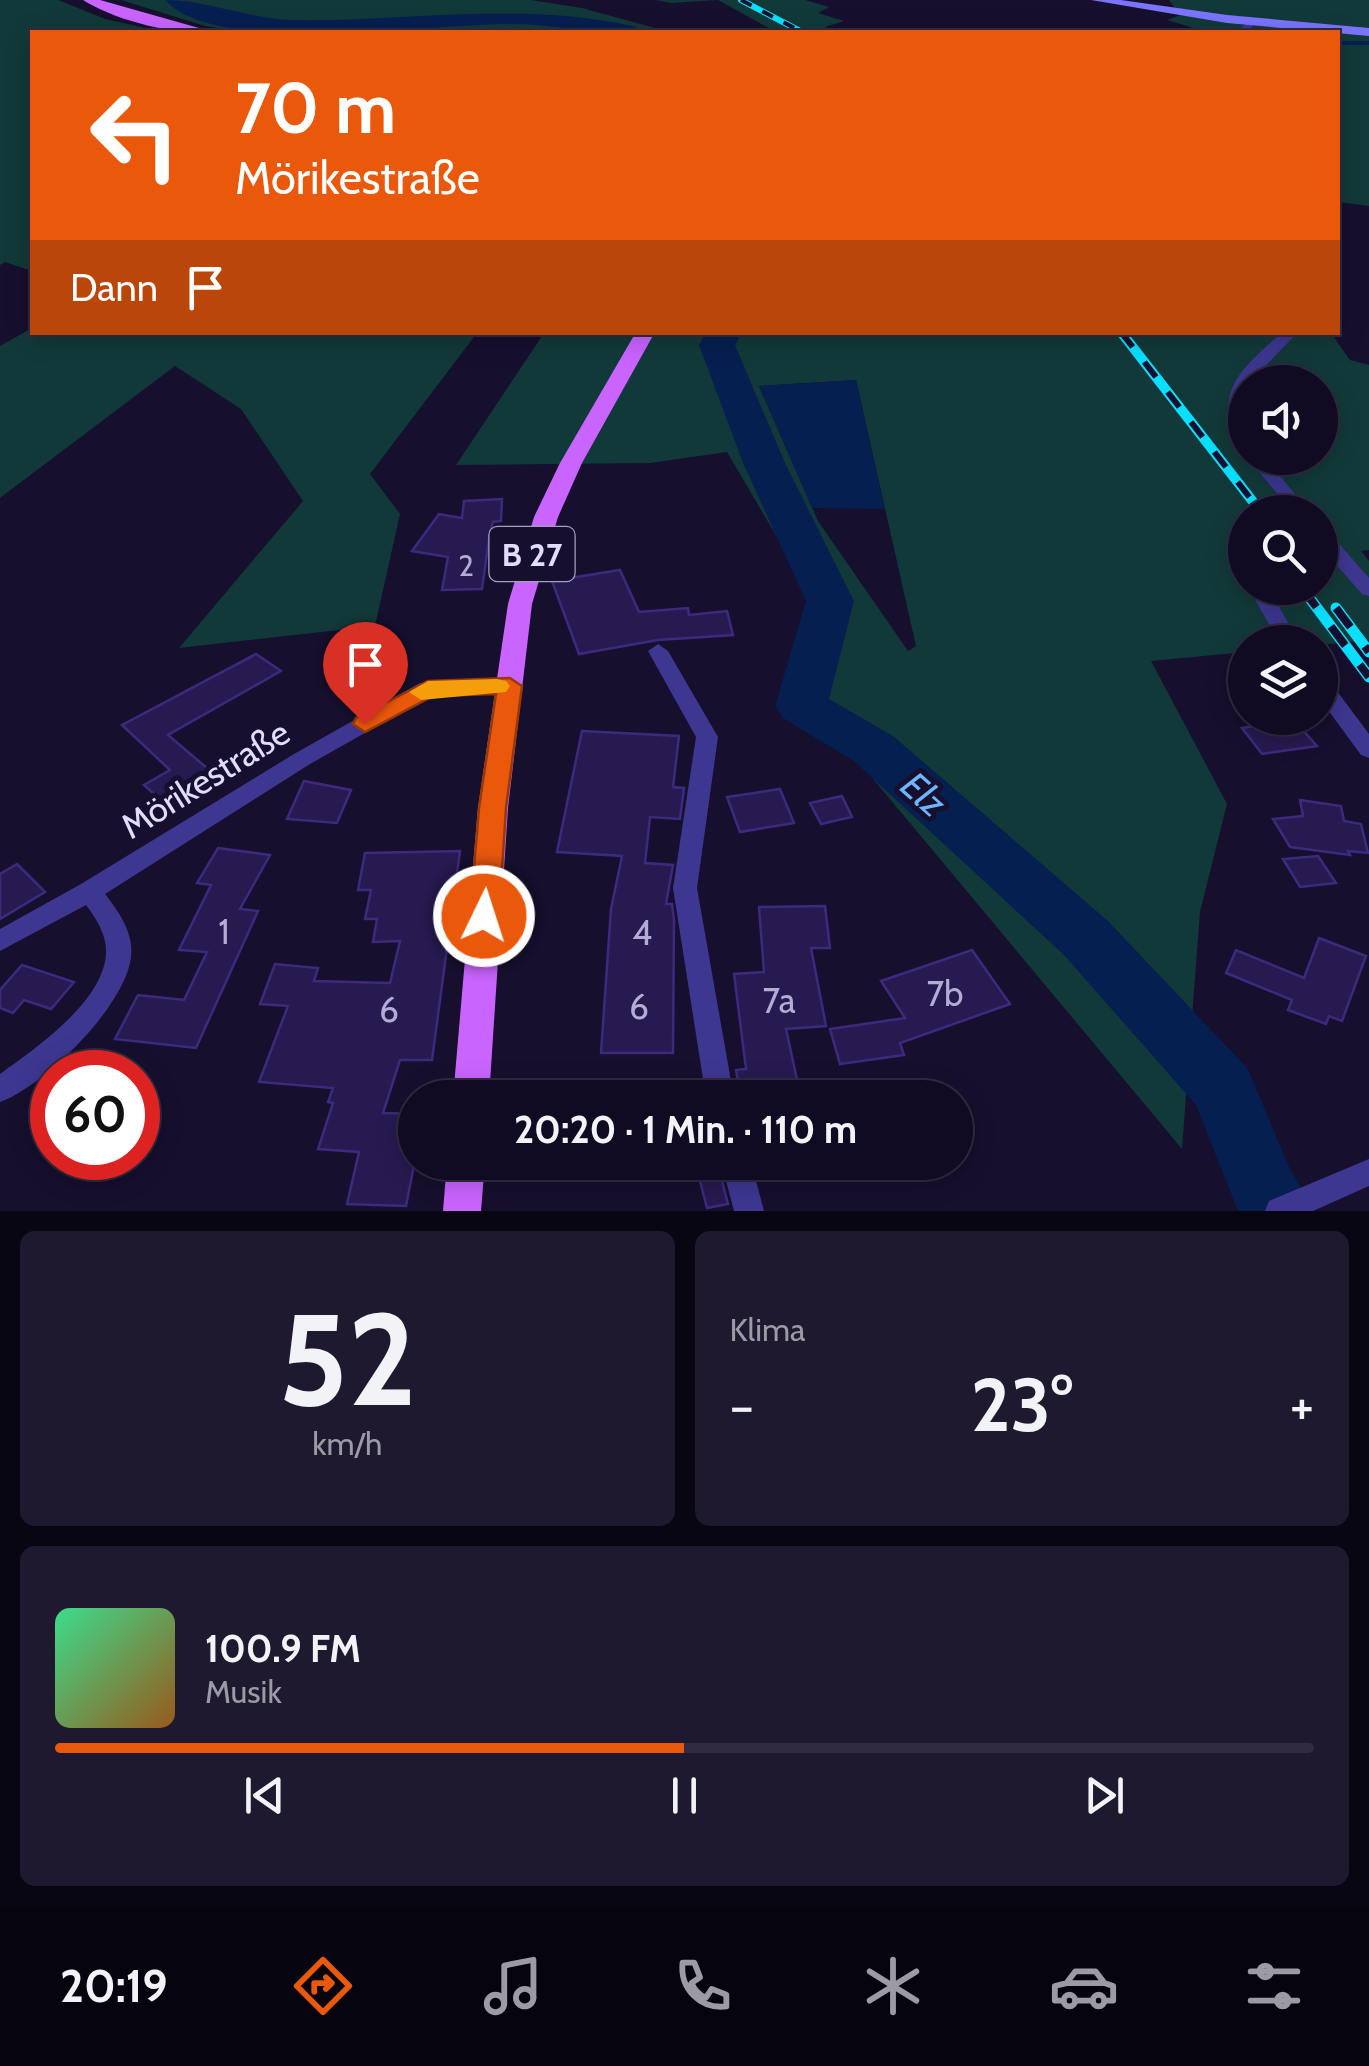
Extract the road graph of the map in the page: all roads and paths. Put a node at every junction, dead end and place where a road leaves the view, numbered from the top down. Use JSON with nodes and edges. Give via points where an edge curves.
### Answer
{"nodes":[{"id":1,"x":89,"y":0,"type":"edge"},
{"id":2,"x":1096,"y":0,"type":"edge"},
{"id":3,"x":1252,"y":22,"type":"junction"},
{"id":4,"x":198,"y":30,"type":"edge"},
{"id":5,"x":1243,"y":30,"type":"edge"},
{"id":6,"x":1369,"y":32,"type":"edge"},
{"id":7,"x":644,"y":335,"type":"edge"},
{"id":8,"x":1288,"y":335,"type":"edge"},
{"id":9,"x":1258,"y":365,"type":"edge"},
{"id":10,"x":1270,"y":475,"type":"edge"},
{"id":11,"x":1287,"y":495,"type":"edge"},
{"id":12,"x":1338,"y":555,"type":"edge"},
{"id":13,"x":1363,"y":583,"type":"edge"},
{"id":14,"x":658,"y":651,"type":"dead end"},
{"id":15,"x":510,"y":686,"type":"junction"},
{"id":16,"x":1338,"y":708,"type":"edge"},
{"id":17,"x":1369,"y":750,"type":"edge"},
{"id":18,"x":90,"y":891,"type":"junction"},
{"id":19,"x":0,"y":941,"type":"edge"},
{"id":20,"x":472,"y":1080,"type":"edge"},
{"id":21,"x":717,"y":1080,"type":"edge"},
{"id":22,"x":0,"y":1090,"type":"edge"},
{"id":23,"x":1369,"y":1172,"type":"edge"},
{"id":24,"x":465,"y":1180,"type":"edge"},
{"id":25,"x":741,"y":1180,"type":"edge"},
{"id":26,"x":462,"y":1211,"type":"edge"},
{"id":27,"x":750,"y":1211,"type":"edge"},
{"id":28,"x":1280,"y":1211,"type":"edge"}],
"edges":[{"from":1,"to":4,"type":"main road"},
{"from":2,"to":3,"type":"main road"},
{"from":3,"to":5,"type":"street"},
{"from":3,"to":6,"type":"main road"},
{"from":7,"to":15,"type":"main road","number":"B 27","via":[[571,463],[530,560]]},
{"from":8,"to":9,"type":"street"},
{"from":10,"to":11,"type":"street"},
{"from":12,"to":13,"type":"street"},
{"from":14,"to":21,"type":"street","via":[[707,737],[685,888]]},
{"from":15,"to":18,"type":"street","name":"Mörikestraße","via":[[428,688]]},
{"from":15,"to":20,"type":"main road","number":"B 27","via":[[493,808]]},
{"from":16,"to":17,"type":"street"},
{"from":18,"to":19,"type":"street","name":"Mörikestraße"},
{"from":18,"to":22,"type":"street","via":[[116,932],[114,981],[85,1020]]},
{"from":23,"to":28,"type":"street"},
{"from":24,"to":26,"type":"main road"},
{"from":25,"to":27,"type":"street"}]}
